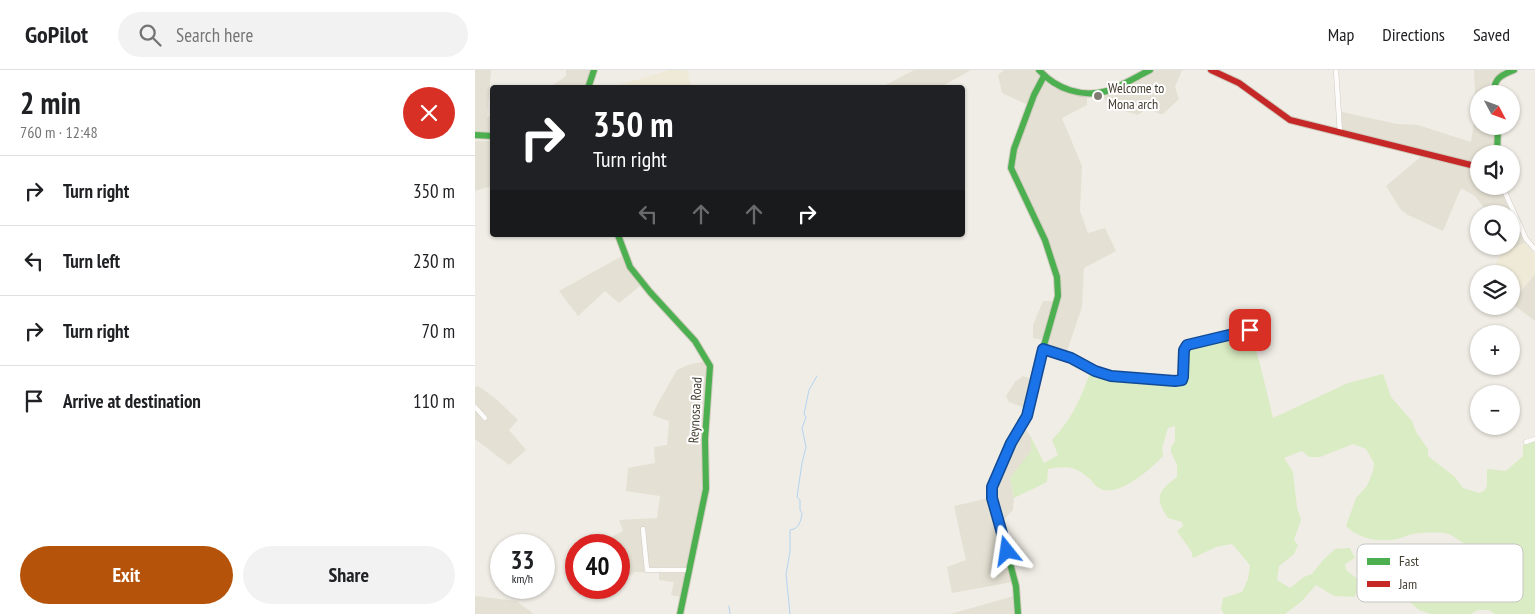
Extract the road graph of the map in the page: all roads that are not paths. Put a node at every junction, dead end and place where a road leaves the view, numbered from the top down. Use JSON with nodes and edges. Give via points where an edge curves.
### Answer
{"nodes":[{"id":1,"x":594,"y":70,"type":"edge"},
{"id":2,"x":1039,"y":70,"type":"edge"},
{"id":3,"x":1150,"y":70,"type":"edge"},
{"id":4,"x":1211,"y":70,"type":"edge"},
{"id":5,"x":1337,"y":70,"type":"edge"},
{"id":6,"x":1514,"y":70,"type":"edge"},
{"id":7,"x":1044,"y":76,"type":"junction"},
{"id":8,"x":589,"y":85,"type":"edge"},
{"id":9,"x":1494,"y":85,"type":"edge"},
{"id":10,"x":1340,"y":133,"type":"junction"},
{"id":11,"x":475,"y":135,"type":"edge"},
{"id":12,"x":490,"y":136,"type":"edge"},
{"id":13,"x":1470,"y":164,"type":"edge"},
{"id":14,"x":1506,"y":195,"type":"edge"},
{"id":15,"x":619,"y":237,"type":"edge"},
{"id":16,"x":1535,"y":249,"type":"edge"},
{"id":17,"x":1250,"y":330,"type":"dead end"},
{"id":18,"x":1043,"y":349,"type":"junction"},
{"id":19,"x":475,"y":407,"type":"edge"},
{"id":20,"x":485,"y":418,"type":"dead end"},
{"id":21,"x":1535,"y":439,"type":"edge"},
{"id":22,"x":1526,"y":442,"type":"dead end"},
{"id":23,"x":643,"y":529,"type":"dead end"},
{"id":24,"x":690,"y":570,"type":"junction"},
{"id":25,"x":680,"y":614,"type":"edge"},
{"id":26,"x":1018,"y":614,"type":"edge"}],
"edges":[{"from":1,"to":8,"type":"street"},
{"from":2,"to":7,"type":"street"},
{"from":3,"to":7,"type":"street","via":[[1107,91],[1095,93],[1059,86]]},
{"from":4,"to":10,"type":"street","via":[[1247,88],[1286,118]]},
{"from":5,"to":10,"type":"street"},
{"from":6,"to":9,"type":"street","via":[[1496,78]]},
{"from":7,"to":18,"type":"street","via":[[1014,149],[1011,168],[1045,240],[1057,277],[1056,305]]},
{"from":10,"to":13,"type":"street"},
{"from":11,"to":12,"type":"street"},
{"from":14,"to":16,"type":"street","via":[[1526,238]]},
{"from":15,"to":24,"type":"street","name":"Reynosa Road","via":[[630,267],[695,341],[710,366],[705,439],[706,489]]},
{"from":17,"to":18,"type":"street","via":[[1187,345],[1182,380],[1175,381],[1111,376]]},
{"from":18,"to":26,"type":"street","via":[[1027,416],[992,487],[992,498],[1017,586]]},
{"from":19,"to":20,"type":"street"},
{"from":21,"to":22,"type":"street"},
{"from":23,"to":24,"type":"street","via":[[647,570]]},
{"from":24,"to":25,"type":"street","name":"Reynosa Road"}]}
